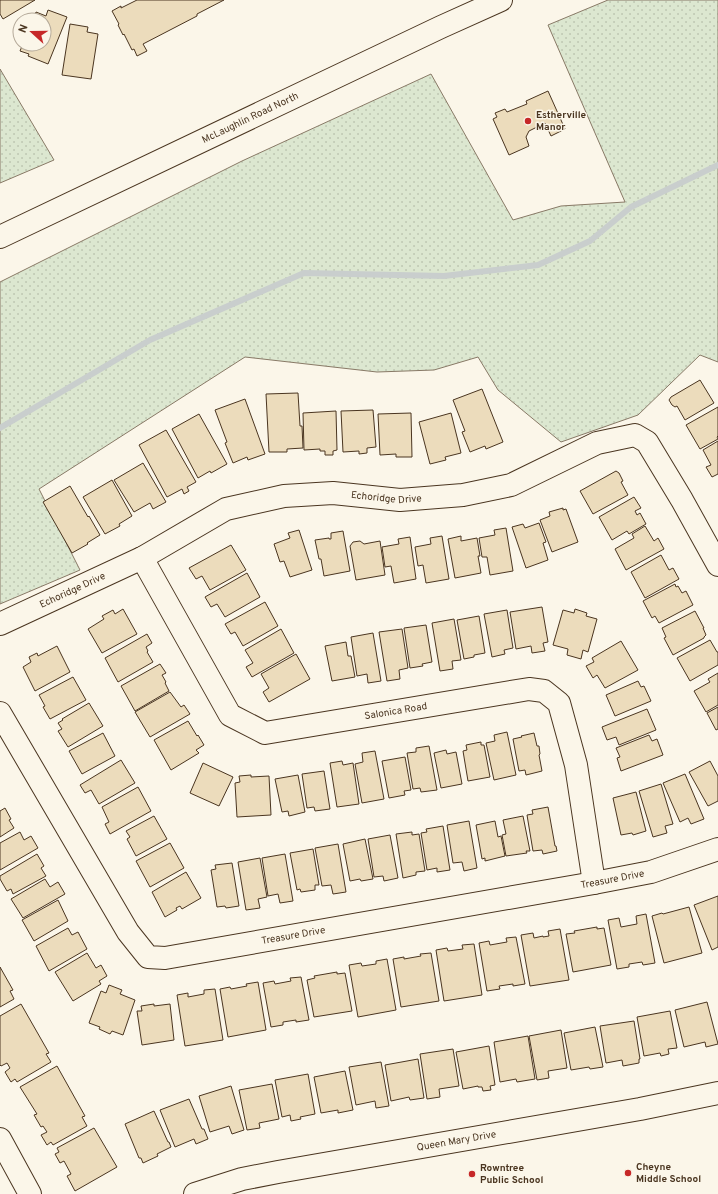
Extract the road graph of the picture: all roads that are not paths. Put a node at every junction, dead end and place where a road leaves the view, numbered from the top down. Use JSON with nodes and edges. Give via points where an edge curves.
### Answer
{"nodes":[{"id":1,"x":501,"y":0,"type":"edge"},
{"id":2,"x":0,"y":237,"type":"edge"},
{"id":3,"x":142,"y":558,"type":"junction"},
{"id":4,"x":718,"y":565,"type":"edge"},
{"id":5,"x":0,"y":624,"type":"edge"},
{"id":6,"x":0,"y":713,"type":"edge"},
{"id":7,"x":718,"y":850,"type":"edge"},
{"id":8,"x":594,"y":883,"type":"junction"},
{"id":9,"x":718,"y":1093,"type":"edge"},
{"id":10,"x":0,"y":1139,"type":"edge"},
{"id":11,"x":30,"y":1194,"type":"edge"},
{"id":12,"x":195,"y":1194,"type":"edge"}],
"edges":[{"from":1,"to":2,"type":"street","name":"McLaughlin Road North"},
{"from":3,"to":4,"type":"street","name":"Echoridge Drive","via":[[226,509],[284,496],[334,493],[400,500],[464,495],[511,485],[598,443],[635,435],[647,442]]},
{"from":3,"to":5,"type":"street","name":"Echoridge Drive"},
{"from":3,"to":8,"type":"street","name":"Salonica Road","via":[[230,715],[266,734],[529,689],[544,691],[560,703],[576,766]]},
{"from":6,"to":8,"type":"street","name":"Treasure Drive","via":[[128,932],[148,957],[165,958]]},
{"from":7,"to":8,"type":"street","name":"Treasure Drive","via":[[651,872]]},
{"from":9,"to":12,"type":"street","name":"Queen Mary Drive","via":[[278,1172],[242,1179]]},
{"from":10,"to":11,"type":"street"}]}
